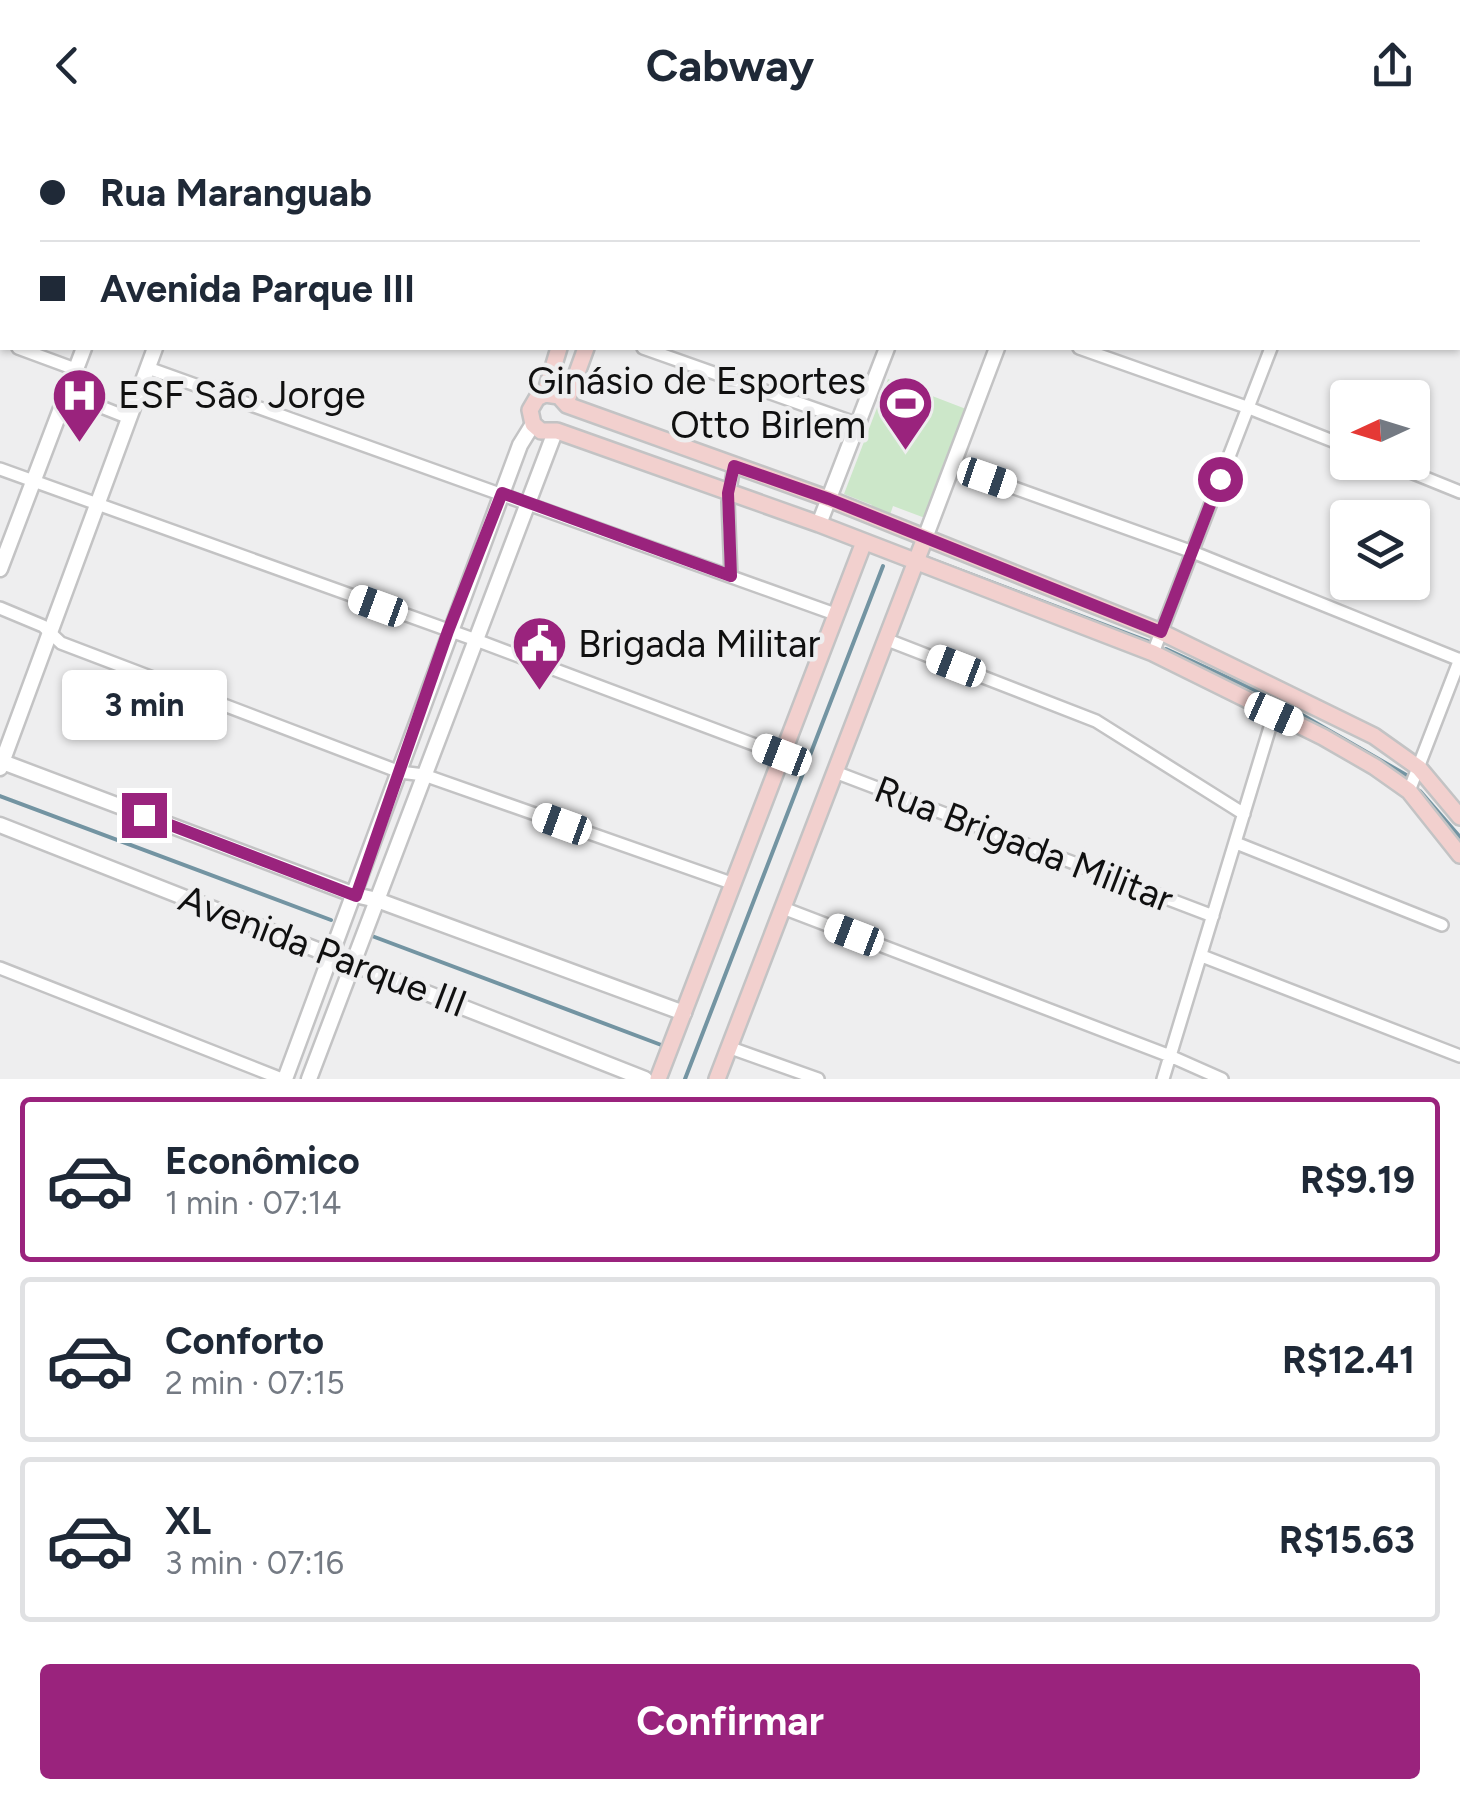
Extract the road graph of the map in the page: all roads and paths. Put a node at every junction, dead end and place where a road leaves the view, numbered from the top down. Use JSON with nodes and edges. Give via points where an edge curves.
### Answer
{"nodes":[{"id":1,"x":23,"y":350,"type":"edge"},
{"id":2,"x":83,"y":350,"type":"edge"},
{"id":3,"x":155,"y":350,"type":"edge"},
{"id":4,"x":559,"y":350,"type":"edge"},
{"id":5,"x":585,"y":350,"type":"edge"},
{"id":6,"x":649,"y":350,"type":"edge"},
{"id":7,"x":886,"y":350,"type":"edge"},
{"id":8,"x":996,"y":350,"type":"edge"},
{"id":9,"x":1085,"y":350,"type":"edge"},
{"id":10,"x":1270,"y":350,"type":"edge"},
{"id":11,"x":148,"y":368,"type":"junction"},
{"id":12,"x":75,"y":370,"type":"junction"},
{"id":13,"x":66,"y":394,"type":"junction"},
{"id":14,"x":545,"y":394,"type":"junction"},
{"id":15,"x":566,"y":404,"type":"junction"},
{"id":16,"x":1249,"y":408,"type":"junction"},
{"id":17,"x":129,"y":418,"type":"junction"},
{"id":18,"x":533,"y":424,"type":"junction"},
{"id":19,"x":858,"y":424,"type":"junction"},
{"id":20,"x":556,"y":432,"type":"junction"},
{"id":21,"x":1330,"y":440,"type":"edge"},
{"id":22,"x":734,"y":466,"type":"junction"},
{"id":23,"x":953,"y":466,"type":"junction"},
{"id":24,"x":0,"y":469,"type":"edge"},
{"id":25,"x":1430,"y":480,"type":"edge"},
{"id":26,"x":32,"y":482,"type":"junction"},
{"id":27,"x":1460,"y":492,"type":"edge"},
{"id":28,"x":502,"y":493,"type":"junction"},
{"id":29,"x":728,"y":493,"type":"junction"},
{"id":30,"x":829,"y":499,"type":"junction"},
{"id":31,"x":528,"y":502,"type":"junction"},
{"id":32,"x":95,"y":505,"type":"junction"},
{"id":33,"x":818,"y":524,"type":"junction"},
{"id":34,"x":925,"y":538,"type":"junction"},
{"id":35,"x":864,"y":542,"type":"junction"},
{"id":36,"x":1190,"y":551,"type":"junction"},
{"id":37,"x":916,"y":562,"type":"junction"},
{"id":38,"x":0,"y":570,"type":"edge"},
{"id":39,"x":731,"y":576,"type":"junction"},
{"id":40,"x":0,"y":608,"type":"edge"},
{"id":41,"x":835,"y":614,"type":"junction"},
{"id":42,"x":49,"y":631,"type":"junction"},
{"id":43,"x":448,"y":631,"type":"junction"},
{"id":44,"x":1161,"y":632,"type":"junction"},
{"id":45,"x":885,"y":639,"type":"junction"},
{"id":46,"x":476,"y":640,"type":"junction"},
{"id":47,"x":1153,"y":653,"type":"junction"},
{"id":48,"x":1460,"y":660,"type":"edge"},
{"id":49,"x":1274,"y":714,"type":"junction"},
{"id":50,"x":782,"y":755,"type":"junction"},
{"id":51,"x":1,"y":764,"type":"edge"},
{"id":52,"x":1419,"y":768,"type":"junction"},
{"id":53,"x":400,"y":772,"type":"junction"},
{"id":54,"x":835,"y":772,"type":"junction"},
{"id":55,"x":424,"y":775,"type":"junction"},
{"id":56,"x":1409,"y":791,"type":"junction"},
{"id":57,"x":1442,"y":796,"type":"junction"},
{"id":58,"x":1460,"y":803,"type":"edge"},
{"id":59,"x":1244,"y":814,"type":"junction"},
{"id":60,"x":1460,"y":817,"type":"edge"},
{"id":61,"x":0,"y":826,"type":"edge"},
{"id":62,"x":1236,"y":842,"type":"junction"},
{"id":63,"x":1460,"y":855,"type":"edge"},
{"id":64,"x":734,"y":884,"type":"junction"},
{"id":65,"x":356,"y":896,"type":"junction"},
{"id":66,"x":377,"y":900,"type":"junction"},
{"id":67,"x":783,"y":908,"type":"junction"},
{"id":68,"x":1213,"y":916,"type":"junction"},
{"id":69,"x":1442,"y":925,"type":"dead end"},
{"id":70,"x":331,"y":954,"type":"junction"},
{"id":71,"x":1202,"y":956,"type":"junction"},
{"id":72,"x":353,"y":963,"type":"junction"},
{"id":73,"x":0,"y":968,"type":"edge"},
{"id":74,"x":684,"y":1013,"type":"junction"},
{"id":75,"x":728,"y":1047,"type":"junction"},
{"id":76,"x":1170,"y":1056,"type":"junction"},
{"id":77,"x":1460,"y":1056,"type":"edge"},
{"id":78,"x":284,"y":1079,"type":"edge"},
{"id":79,"x":309,"y":1079,"type":"edge"},
{"id":80,"x":645,"y":1079,"type":"edge"},
{"id":81,"x":658,"y":1079,"type":"edge"},
{"id":82,"x":716,"y":1079,"type":"edge"},
{"id":83,"x":818,"y":1079,"type":"edge"},
{"id":84,"x":1164,"y":1079,"type":"edge"},
{"id":85,"x":1222,"y":1079,"type":"edge"}],
"edges":[{"from":1,"to":12,"type":"street"},
{"from":2,"to":12,"type":"street"},
{"from":3,"to":11,"type":"street"},
{"from":4,"to":14,"type":"main road"},
{"from":5,"to":15,"type":"main road"},
{"from":6,"to":19,"type":"street"},
{"from":7,"to":19,"type":"street"},
{"from":8,"to":23,"type":"street"},
{"from":9,"to":16,"type":"street"},
{"from":10,"to":16,"type":"street"},
{"from":11,"to":17,"type":"street"},
{"from":11,"to":28,"type":"street"},
{"from":12,"to":13,"type":"street"},
{"from":13,"to":17,"type":"street"},
{"from":13,"to":26,"type":"street"},
{"from":14,"to":15,"type":"main road"},
{"from":14,"to":18,"type":"main road","via":[[532,404]]},
{"from":15,"to":20,"type":"main road","via":[[568,418]]},
{"from":15,"to":22,"type":"main road"},
{"from":16,"to":21,"type":"street"},
{"from":16,"to":36,"type":"street"},
{"from":17,"to":32,"type":"street"},
{"from":18,"to":20,"type":"main road"},
{"from":18,"to":28,"type":"street"},
{"from":19,"to":30,"type":"street"},
{"from":20,"to":29,"type":"main road"},
{"from":20,"to":31,"type":"street"},
{"from":22,"to":29,"type":"street"},
{"from":22,"to":30,"type":"main road"},
{"from":23,"to":34,"type":"street"},
{"from":23,"to":36,"type":"street"},
{"from":24,"to":26,"type":"street"},
{"from":25,"to":27,"type":"street"},
{"from":26,"to":32,"type":"street"},
{"from":26,"to":38,"type":"street"},
{"from":28,"to":31,"type":"street"},
{"from":28,"to":43,"type":"street"},
{"from":29,"to":33,"type":"main road"},
{"from":29,"to":39,"type":"street"},
{"from":30,"to":33,"type":"street"},
{"from":30,"to":34,"type":"main road"},
{"from":31,"to":39,"type":"street"},
{"from":31,"to":46,"type":"street"},
{"from":32,"to":42,"type":"street"},
{"from":32,"to":43,"type":"street"},
{"from":33,"to":35,"type":"main road"},
{"from":34,"to":37,"type":"main road"},
{"from":34,"to":44,"type":"main road"},
{"from":35,"to":37,"type":"main road"},
{"from":35,"to":41,"type":"main road"},
{"from":36,"to":44,"type":"street"},
{"from":36,"to":48,"type":"street"},
{"from":37,"to":45,"type":"main road"},
{"from":37,"to":47,"type":"main road"},
{"from":39,"to":41,"type":"street"},
{"from":40,"to":42,"type":"street"},
{"from":41,"to":50,"type":"main road"},
{"from":42,"to":51,"type":"street"},
{"from":42,"to":53,"type":"street","via":[[61,644]]},
{"from":43,"to":46,"type":"street"},
{"from":43,"to":53,"type":"street"},
{"from":44,"to":47,"type":"street"},
{"from":44,"to":52,"type":"main road","via":[[1374,736]]},
{"from":45,"to":54,"type":"main road"},
{"from":45,"to":59,"type":"street","via":[[1096,721]]},
{"from":46,"to":50,"type":"street"},
{"from":46,"to":55,"type":"street"},
{"from":47,"to":49,"type":"main road"},
{"from":48,"to":52,"type":"street"},
{"from":49,"to":56,"type":"main road"},
{"from":49,"to":59,"type":"street"},
{"from":50,"to":64,"type":"main road"},
{"from":51,"to":65,"type":"street","name":"Avenida Parque III"},
{"from":52,"to":56,"type":"street"},
{"from":52,"to":57,"type":"main road"},
{"from":53,"to":55,"type":"street"},
{"from":53,"to":65,"type":"street"},
{"from":54,"to":67,"type":"main road"},
{"from":54,"to":68,"type":"street","name":"Rua Brigada Militar"},
{"from":55,"to":64,"type":"street"},
{"from":55,"to":66,"type":"street"},
{"from":56,"to":63,"type":"main road"},
{"from":57,"to":58,"type":"street"},
{"from":57,"to":60,"type":"main road"},
{"from":59,"to":62,"type":"street"},
{"from":61,"to":70,"type":"street","name":"Avenida Parque III"},
{"from":62,"to":68,"type":"street"},
{"from":62,"to":69,"type":"street"},
{"from":64,"to":74,"type":"main road"},
{"from":65,"to":66,"type":"street","name":"Avenida Parque III"},
{"from":65,"to":70,"type":"street"},
{"from":66,"to":72,"type":"street"},
{"from":66,"to":74,"type":"street","name":"Avenida Parque III"},
{"from":67,"to":75,"type":"main road"},
{"from":67,"to":76,"type":"street"},
{"from":68,"to":71,"type":"street"},
{"from":70,"to":72,"type":"street","name":"Avenida Parque III"},
{"from":70,"to":78,"type":"street"},
{"from":71,"to":76,"type":"street"},
{"from":71,"to":77,"type":"street"},
{"from":72,"to":79,"type":"street"},
{"from":72,"to":80,"type":"street","name":"Avenida Parque III"},
{"from":73,"to":78,"type":"street"},
{"from":74,"to":81,"type":"main road"},
{"from":75,"to":82,"type":"main road"},
{"from":75,"to":83,"type":"street"},
{"from":76,"to":84,"type":"street"},
{"from":76,"to":85,"type":"street"}]}
